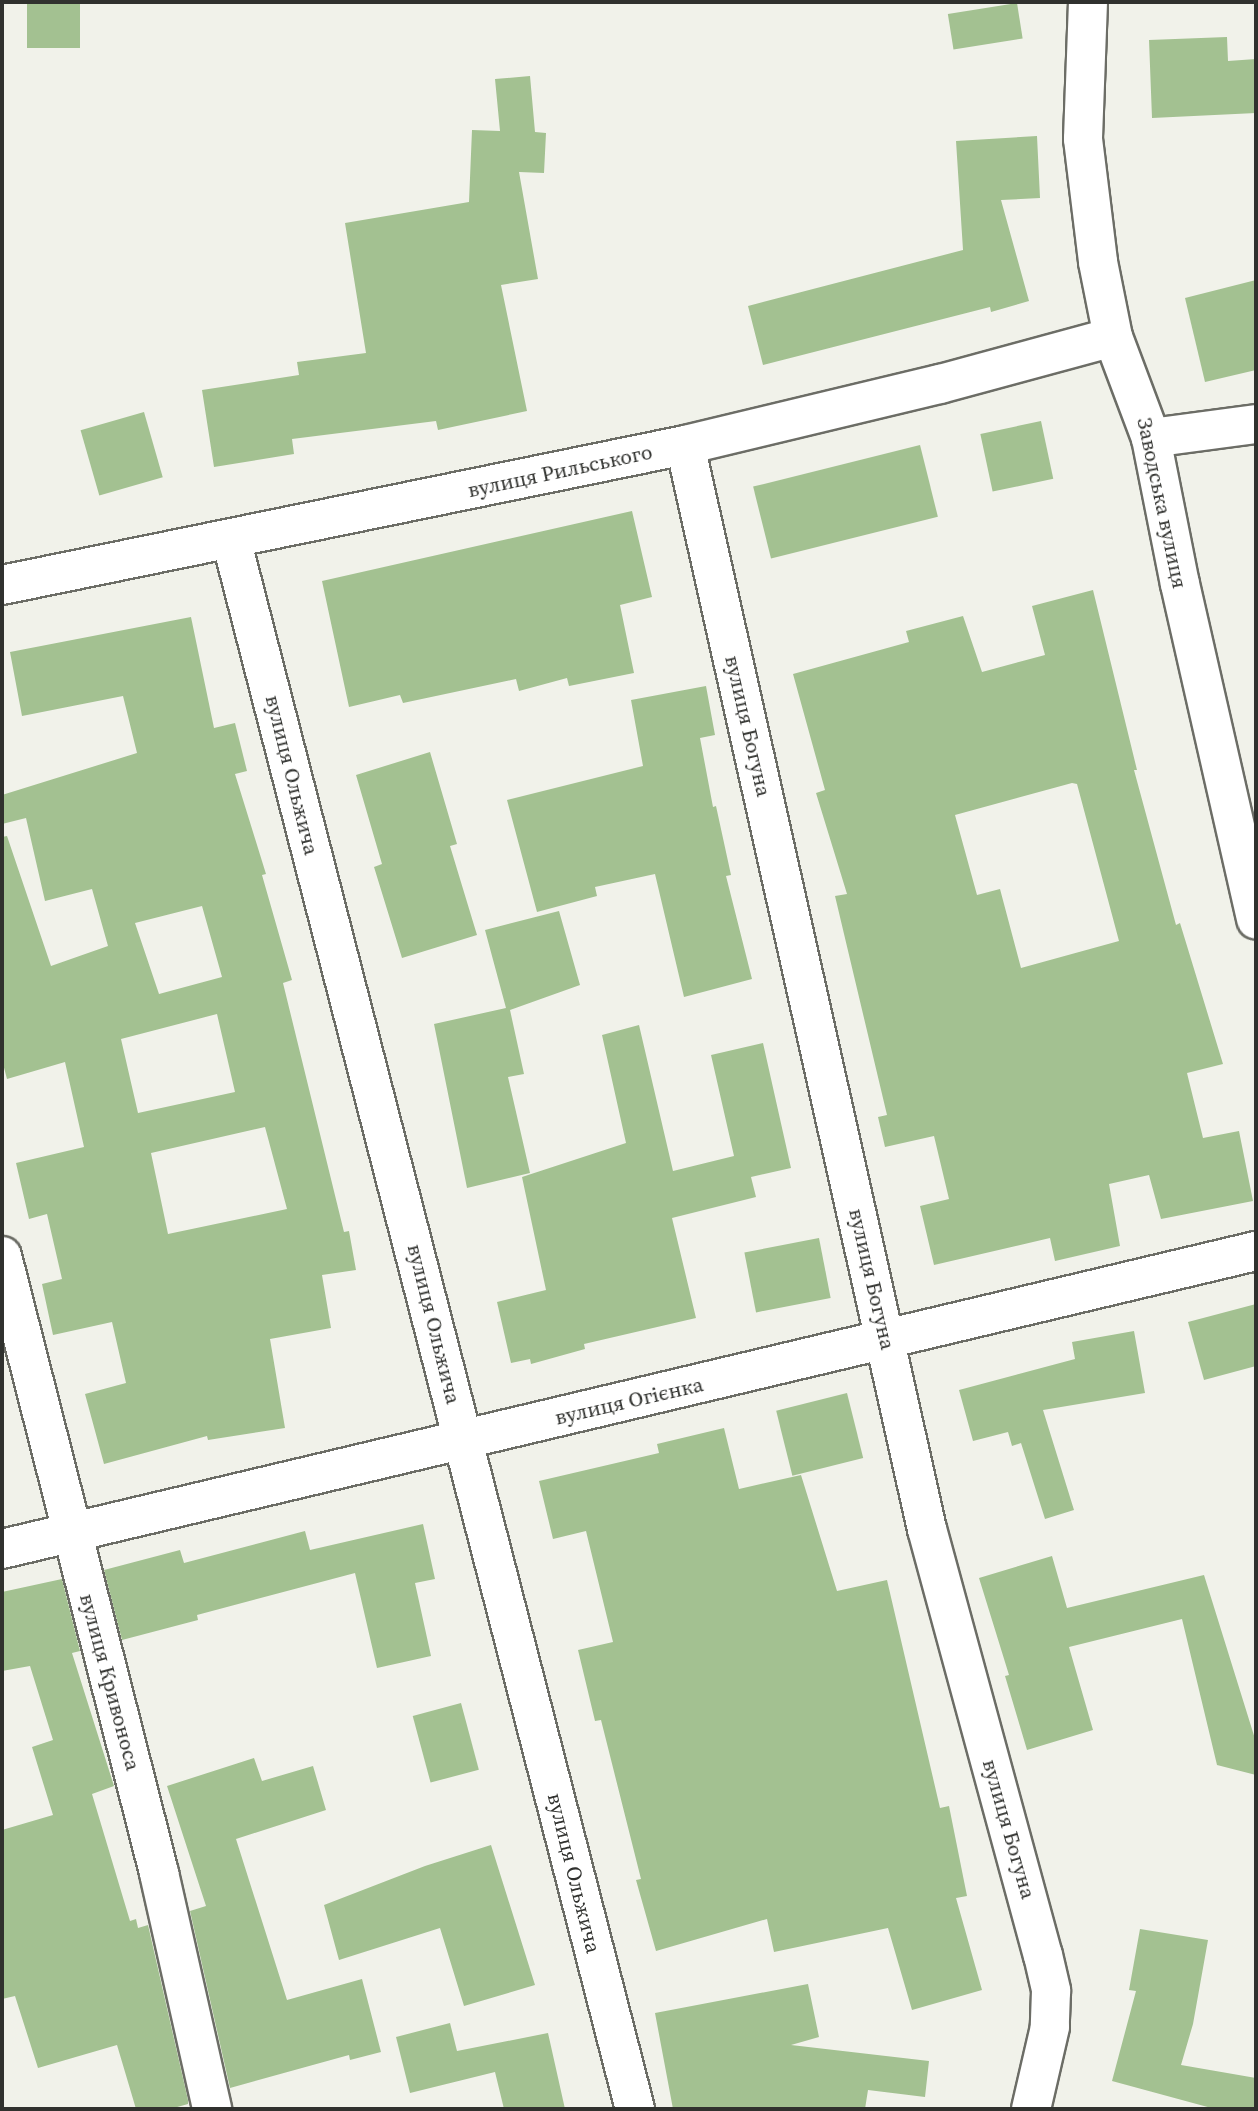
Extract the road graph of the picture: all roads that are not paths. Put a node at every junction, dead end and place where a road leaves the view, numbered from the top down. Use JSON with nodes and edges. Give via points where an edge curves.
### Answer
{"nodes":[{"id":1,"x":1088,"y":2,"type":"edge"},
{"id":2,"x":1113,"y":337,"type":"junction"},
{"id":3,"x":1256,"y":424,"type":"edge"},
{"id":4,"x":1151,"y":438,"type":"junction"},
{"id":5,"x":685,"y":445,"type":"junction"},
{"id":6,"x":232,"y":539,"type":"junction"},
{"id":7,"x":2,"y":585,"type":"edge"},
{"id":8,"x":1256,"y":919,"type":"edge"},
{"id":9,"x":1256,"y":1251,"type":"edge"},
{"id":10,"x":2,"y":1256,"type":"edge"},
{"id":11,"x":886,"y":1340,"type":"junction"},
{"id":12,"x":464,"y":1440,"type":"junction"},
{"id":13,"x":71,"y":1532,"type":"junction"},
{"id":14,"x":2,"y":1549,"type":"edge"},
{"id":15,"x":212,"y":2109,"type":"edge"},
{"id":16,"x":635,"y":2109,"type":"edge"},
{"id":17,"x":1031,"y":2109,"type":"edge"}],
"edges":[{"from":1,"to":2,"type":"street","name":"Заводська вулиця","via":[[1083,139]]},
{"from":2,"to":4,"type":"street","name":"Заводська вулиця"},
{"from":2,"to":5,"type":"street","name":"вулиця Рильського"},
{"from":3,"to":4,"type":"street"},
{"from":4,"to":8,"type":"street","name":"Заводська вулиця"},
{"from":5,"to":6,"type":"street","name":"вулиця Рильського"},
{"from":5,"to":11,"type":"street","name":"вулиця Богуна"},
{"from":6,"to":7,"type":"street","name":"вулиця Рильського"},
{"from":6,"to":12,"type":"street","name":"вулиця Ольжича"},
{"from":9,"to":11,"type":"street","name":"вулиця Огієнка"},
{"from":10,"to":13,"type":"street","name":"вулиця Кривоноса"},
{"from":11,"to":12,"type":"street","name":"вулиця Огієнка"},
{"from":11,"to":17,"type":"street","name":"вулиця Богуна","via":[[939,1578],[1035,1916],[1051,1990],[1048,2041]]},
{"from":12,"to":13,"type":"street","name":"вулиця Огієнка"},
{"from":12,"to":16,"type":"street","name":"вулиця Ольжича"},
{"from":13,"to":14,"type":"street","name":"вулиця Огієнка"},
{"from":13,"to":15,"type":"street","name":"вулиця Кривоноса","via":[[159,1873]]}]}
